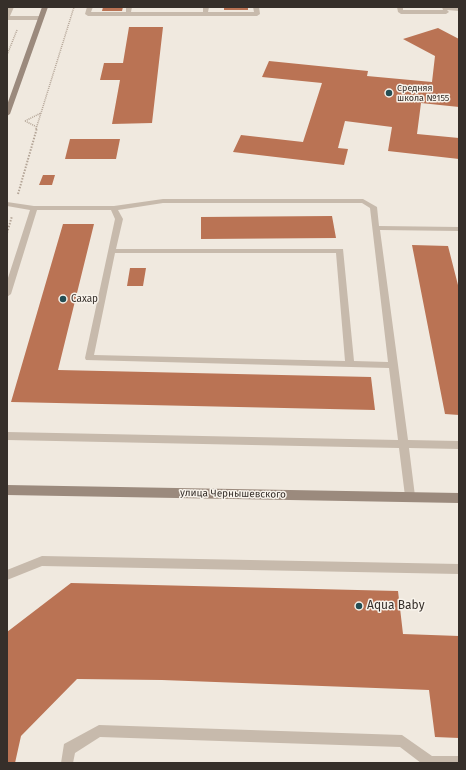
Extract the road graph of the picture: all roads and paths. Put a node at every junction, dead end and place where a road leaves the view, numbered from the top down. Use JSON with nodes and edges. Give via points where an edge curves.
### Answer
{"nodes":[{"id":1,"x":11,"y":7,"type":"edge"},
{"id":2,"x":45,"y":7,"type":"edge"},
{"id":3,"x":74,"y":7,"type":"edge"},
{"id":4,"x":90,"y":7,"type":"edge"},
{"id":5,"x":129,"y":7,"type":"edge"},
{"id":6,"x":206,"y":7,"type":"edge"},
{"id":7,"x":256,"y":7,"type":"edge"},
{"id":8,"x":400,"y":7,"type":"edge"},
{"id":9,"x":444,"y":8,"type":"edge"},
{"id":10,"x":459,"y":9,"type":"edge"},
{"id":11,"x":128,"y":14,"type":"junction"},
{"id":12,"x":205,"y":14,"type":"junction"},
{"id":13,"x":7,"y":17,"type":"edge"},
{"id":14,"x":41,"y":18,"type":"junction"},
{"id":15,"x":41,"y":112,"type":"junction"},
{"id":16,"x":7,"y":114,"type":"edge"},
{"id":17,"x":37,"y":127,"type":"junction"},
{"id":18,"x":7,"y":204,"type":"edge"},
{"id":19,"x":16,"y":204,"type":"junction"},
{"id":20,"x":34,"y":208,"type":"junction"},
{"id":21,"x":114,"y":208,"type":"junction"},
{"id":22,"x":376,"y":228,"type":"junction"},
{"id":23,"x":459,"y":229,"type":"edge"},
{"id":24,"x":7,"y":233,"type":"edge"},
{"id":25,"x":112,"y":251,"type":"junction"},
{"id":26,"x":7,"y":294,"type":"edge"},
{"id":27,"x":350,"y":364,"type":"junction"},
{"id":28,"x":393,"y":365,"type":"junction"},
{"id":29,"x":7,"y":436,"type":"edge"},
{"id":30,"x":404,"y":443,"type":"junction"},
{"id":31,"x":459,"y":445,"type":"edge"},
{"id":32,"x":7,"y":490,"type":"edge"},
{"id":33,"x":410,"y":496,"type":"junction"},
{"id":34,"x":459,"y":498,"type":"edge"},
{"id":35,"x":459,"y":569,"type":"edge"},
{"id":36,"x":7,"y":575,"type":"edge"},
{"id":37,"x":459,"y":762,"type":"edge"},
{"id":38,"x":67,"y":763,"type":"edge"},
{"id":39,"x":430,"y":763,"type":"edge"}],
"edges":[{"from":1,"to":13,"type":"lane"},
{"from":2,"to":14,"type":"main road"},
{"from":3,"to":15,"type":"path"},
{"from":4,"to":11,"type":"lane","via":[[88,14]]},
{"from":5,"to":11,"type":"lane"},
{"from":6,"to":12,"type":"lane"},
{"from":7,"to":12,"type":"lane","via":[[257,14]]},
{"from":8,"to":9,"type":"lane","via":[[401,12],[446,12]]},
{"from":9,"to":10,"type":"lane"},
{"from":11,"to":12,"type":"lane"},
{"from":13,"to":14,"type":"street"},
{"from":14,"to":16,"type":"main road"},
{"from":15,"to":17,"type":"path"},
{"from":15,"to":17,"type":"path","via":[[25,121]]},
{"from":17,"to":19,"type":"path"},
{"from":18,"to":19,"type":"lane"},
{"from":19,"to":20,"type":"lane"},
{"from":19,"to":24,"type":"path"},
{"from":20,"to":21,"type":"lane"},
{"from":20,"to":26,"type":"lane"},
{"from":21,"to":22,"type":"lane","via":[[164,201],[363,201],[372,207]]},
{"from":21,"to":25,"type":"lane","via":[[119,219]]},
{"from":22,"to":23,"type":"lane"},
{"from":22,"to":28,"type":"lane"},
{"from":25,"to":27,"type":"lane","via":[[340,251]]},
{"from":25,"to":27,"type":"lane","via":[[89,358]]},
{"from":27,"to":28,"type":"lane"},
{"from":28,"to":30,"type":"lane"},
{"from":29,"to":30,"type":"lane"},
{"from":30,"to":31,"type":"lane"},
{"from":30,"to":33,"type":"lane"},
{"from":32,"to":33,"type":"main road","name":"улица Чернышевского"},
{"from":33,"to":34,"type":"main road","name":"улица Чернышевского"},
{"from":35,"to":36,"type":"lane","via":[[42,561]]},
{"from":37,"to":39,"type":"lane"},
{"from":38,"to":39,"type":"lane","via":[[69,749],[99,731],[402,741]]}]}
